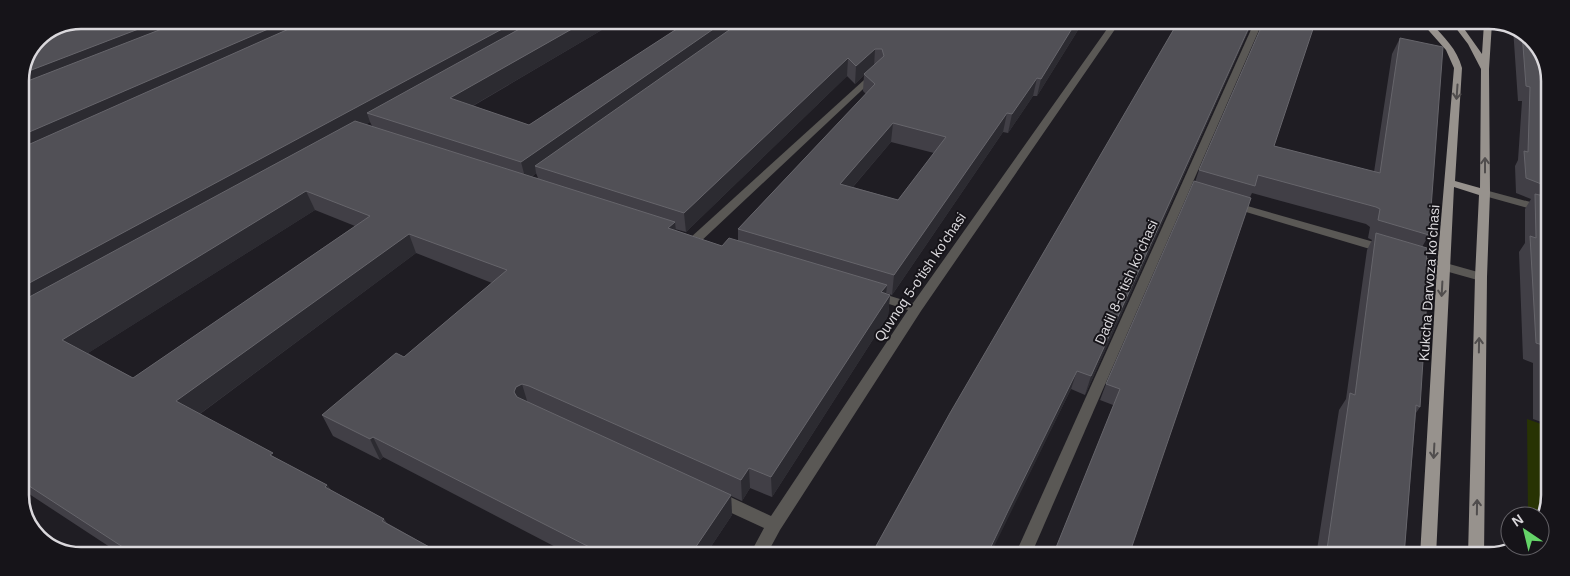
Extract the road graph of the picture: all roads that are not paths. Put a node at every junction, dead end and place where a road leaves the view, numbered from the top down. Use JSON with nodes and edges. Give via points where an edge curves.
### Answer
{"nodes":[{"id":1,"x":1111,"y":29,"type":"edge"},
{"id":2,"x":1255,"y":29,"type":"edge"},
{"id":3,"x":1424,"y":29,"type":"edge"},
{"id":4,"x":1432,"y":29,"type":"edge"},
{"id":5,"x":1461,"y":29,"type":"edge"},
{"id":6,"x":1487,"y":29,"type":"edge"},
{"id":7,"x":1448,"y":46,"type":"junction"},
{"id":8,"x":1484,"y":69,"type":"junction"},
{"id":9,"x":878,"y":70,"type":"edge"},
{"id":10,"x":1451,"y":183,"type":"junction"},
{"id":11,"x":1485,"y":193,"type":"junction"},
{"id":12,"x":1220,"y":201,"type":"edge"},
{"id":13,"x":1541,"y":209,"type":"edge"},
{"id":14,"x":694,"y":241,"type":"edge"},
{"id":15,"x":1443,"y":267,"type":"junction"},
{"id":16,"x":1480,"y":277,"type":"junction"},
{"id":17,"x":860,"y":291,"type":"edge"},
{"id":18,"x":916,"y":308,"type":"junction"},
{"id":19,"x":702,"y":491,"type":"edge"},
{"id":20,"x":774,"y":525,"type":"junction"},
{"id":21,"x":762,"y":547,"type":"edge"},
{"id":22,"x":1027,"y":547,"type":"edge"},
{"id":23,"x":1428,"y":547,"type":"edge"},
{"id":24,"x":1476,"y":547,"type":"edge"}],
"edges":[{"from":1,"to":18,"type":"street","name":"Quvnoq 5-o'tish ko'chasi"},
{"from":2,"to":22,"type":"street","name":"Dadil 8-o'tish ko'chasi","via":[[1187,191]]},
{"from":3,"to":7,"type":"main road"},
{"from":4,"to":7,"type":"main road","name":"Kukcha Darvoza ko'chasi"},
{"from":5,"to":8,"type":"main road"},
{"from":6,"to":8,"type":"main road"},
{"from":7,"to":10,"type":"main road","name":"Kukcha Darvoza ko'chasi","one_way":true,"via":[[1458,68]]},
{"from":11,"to":8,"type":"main road","one_way":true},
{"from":9,"to":14,"type":"street"},
{"from":10,"to":11,"type":"main road"},
{"from":10,"to":15,"type":"main road","name":"Kukcha Darvoza ko'chasi"},
{"from":11,"to":13,"type":"street"},
{"from":11,"to":16,"type":"main road"},
{"from":12,"to":15,"type":"street"},
{"from":15,"to":16,"type":"street"},
{"from":15,"to":23,"type":"main road","name":"Kukcha Darvoza ko'chasi","one_way":true},
{"from":24,"to":16,"type":"main road","one_way":true},
{"from":17,"to":18,"type":"street"},
{"from":18,"to":20,"type":"street","name":"Quvnoq 5-o'tish ko'chasi"},
{"from":19,"to":20,"type":"street"},
{"from":20,"to":21,"type":"street","name":"Quvnoq 5-o'tish ko'chasi"}]}
